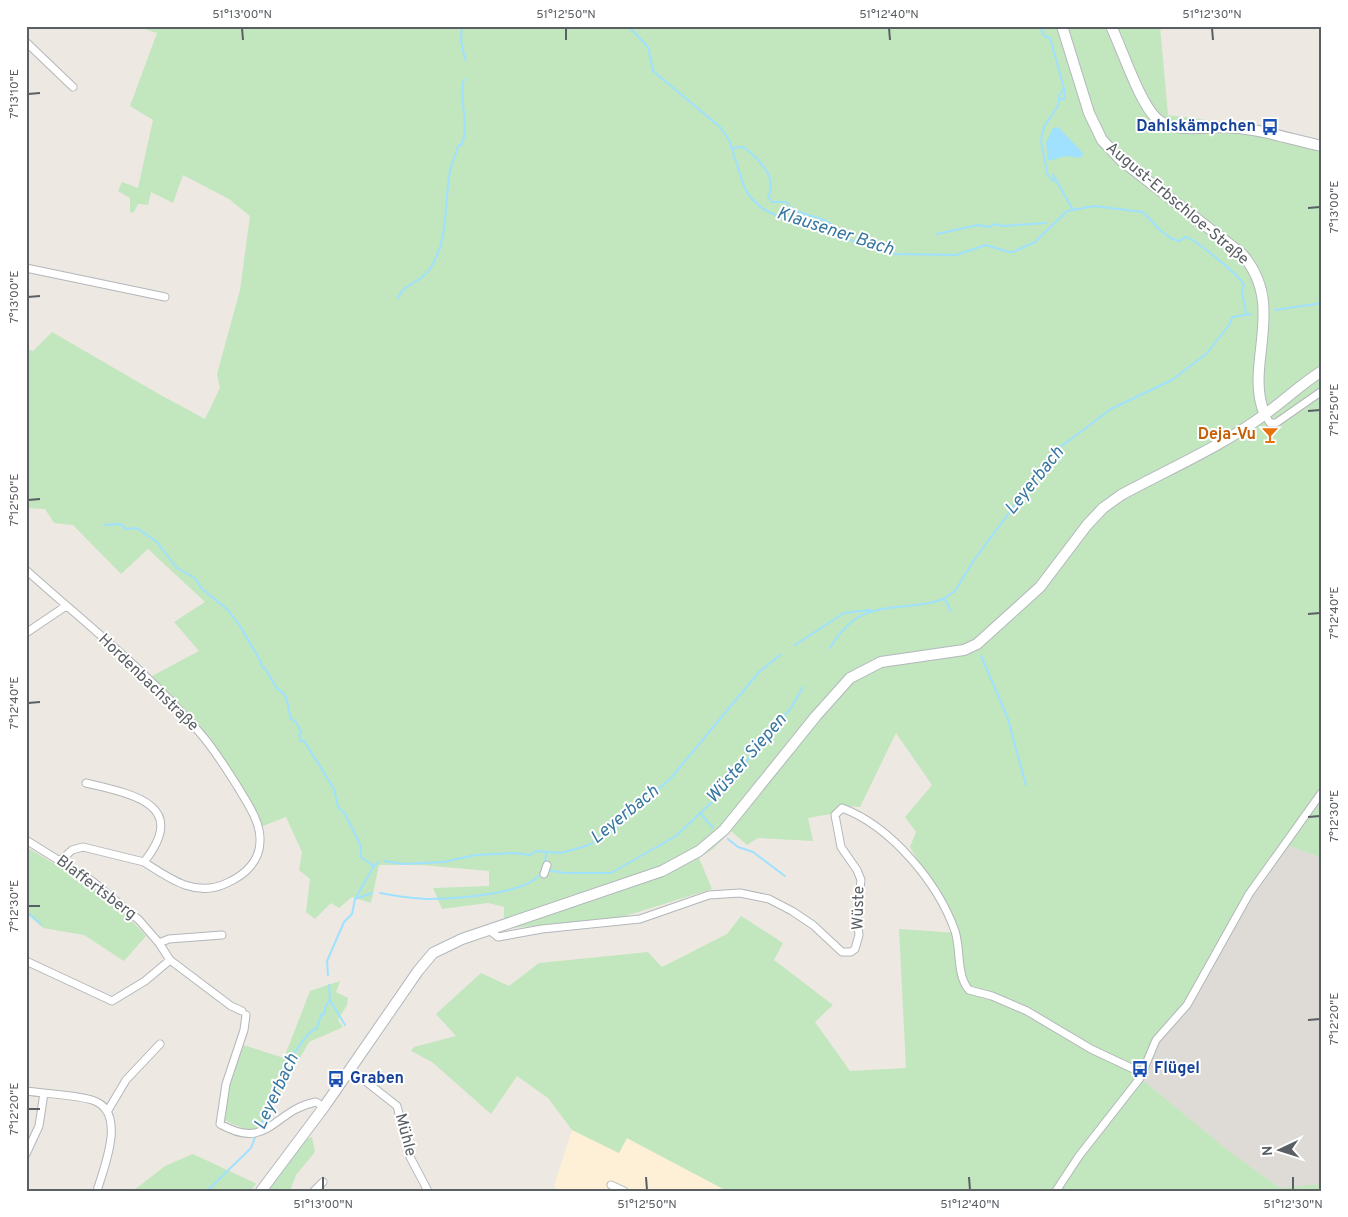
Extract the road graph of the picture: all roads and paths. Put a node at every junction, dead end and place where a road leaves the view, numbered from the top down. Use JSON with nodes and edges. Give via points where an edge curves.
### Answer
{"nodes":[{"id":1,"x":1062,"y":26,"type":"edge"},
{"id":2,"x":1112,"y":26,"type":"edge"},
{"id":3,"x":26,"y":42,"type":"edge"},
{"id":4,"x":73,"y":87,"type":"dead end"},
{"id":5,"x":1322,"y":146,"type":"edge"},
{"id":6,"x":26,"y":268,"type":"edge"},
{"id":7,"x":165,"y":297,"type":"dead end"},
{"id":8,"x":1322,"y":371,"type":"edge"},
{"id":9,"x":1322,"y":391,"type":"edge"},
{"id":10,"x":1265,"y":415,"type":"junction"},
{"id":11,"x":26,"y":570,"type":"edge"},
{"id":12,"x":66,"y":606,"type":"junction"},
{"id":13,"x":26,"y":633,"type":"edge"},
{"id":14,"x":86,"y":783,"type":"dead end"},
{"id":15,"x":1322,"y":792,"type":"edge"},
{"id":16,"x":26,"y":840,"type":"edge"},
{"id":17,"x":61,"y":860,"type":"junction"},
{"id":18,"x":144,"y":862,"type":"junction"},
{"id":19,"x":547,"y":865,"type":"dead end"},
{"id":20,"x":544,"y":874,"type":"dead end"},
{"id":21,"x":489,"y":930,"type":"junction"},
{"id":22,"x":222,"y":935,"type":"dead end"},
{"id":23,"x":159,"y":943,"type":"junction"},
{"id":24,"x":26,"y":960,"type":"edge"},
{"id":25,"x":170,"y":960,"type":"junction"},
{"id":26,"x":160,"y":1044,"type":"dead end"},
{"id":27,"x":350,"y":1069,"type":"junction"},
{"id":28,"x":1142,"y":1074,"type":"junction"},
{"id":29,"x":26,"y":1091,"type":"edge"},
{"id":30,"x":44,"y":1094,"type":"junction"},
{"id":31,"x":324,"y":1107,"type":"junction"},
{"id":32,"x":107,"y":1112,"type":"junction"},
{"id":33,"x":26,"y":1154,"type":"edge"},
{"id":34,"x":323,"y":1182,"type":"dead end"},
{"id":35,"x":611,"y":1185,"type":"dead end"},
{"id":36,"x":97,"y":1191,"type":"edge"},
{"id":37,"x":261,"y":1191,"type":"edge"},
{"id":38,"x":314,"y":1191,"type":"edge"},
{"id":39,"x":428,"y":1191,"type":"edge"},
{"id":40,"x":624,"y":1191,"type":"edge"},
{"id":41,"x":1056,"y":1191,"type":"edge"}],
"edges":[{"from":1,"to":10,"type":"main road","name":"August-Erbschloe-Straße","via":[[1089,114],[1102,140],[1121,160],[1242,254],[1255,272],[1264,315],[1259,399]]},
{"from":2,"to":5,"type":"main road","via":[[1144,100],[1158,120],[1180,127],[1255,130]]},
{"from":3,"to":4,"type":"street"},
{"from":6,"to":7,"type":"street"},
{"from":8,"to":10,"type":"main road"},
{"from":9,"to":10,"type":"street","via":[[1276,423],[1270,423]]},
{"from":10,"to":21,"type":"main road","via":[[1103,508],[1040,588],[977,644],[964,650],[882,662],[850,678],[724,830],[699,851],[662,871]]},
{"from":11,"to":12,"type":"street","name":"Hordenbachstraße"},
{"from":12,"to":13,"type":"street"},
{"from":12,"to":18,"type":"street","name":"Hordenbachstraße","via":[[176,706],[202,735],[244,797],[259,830],[258,856],[248,869],[238,878],[213,888],[185,886]]},
{"from":14,"to":18,"type":"street","via":[[130,793],[158,813],[161,822],[159,841]]},
{"from":15,"to":28,"type":"street","via":[[1249,894],[1187,1005],[1156,1040]]},
{"from":16,"to":17,"type":"street","name":"Blaffertsberg"},
{"from":17,"to":18,"type":"street","name":"Hordenbachstraße","via":[[72,850],[83,847]]},
{"from":17,"to":23,"type":"street","name":"Blaffertsberg","via":[[139,920]]},
{"from":19,"to":20,"type":"street"},
{"from":21,"to":27,"type":"main road","via":[[462,939],[426,960]]},
{"from":21,"to":28,"type":"street","name":"Wüste","via":[[498,937],[640,918],[709,895],[740,893],[769,899],[792,911],[842,952],[851,952],[859,935],[857,916],[861,886],[857,870],[839,839],[835,815],[842,808],[870,823],[915,862],[955,931],[963,980],[969,990],[1027,1011],[1091,1049]]},
{"from":22,"to":23,"type":"street","via":[[169,939]]},
{"from":23,"to":25,"type":"street","name":"Blaffertsberg"},
{"from":24,"to":25,"type":"street","via":[[112,1001],[145,981]]},
{"from":25,"to":31,"type":"street","name":"Blaffertsberg","via":[[244,1013],[244,1030],[226,1084],[219,1120],[222,1125],[258,1133],[292,1110],[316,1102]]},
{"from":26,"to":32,"type":"street","via":[[126,1080]]},
{"from":27,"to":31,"type":"main road"},
{"from":27,"to":39,"type":"street","name":"Mühle","via":[[397,1106],[410,1157]]},
{"from":28,"to":41,"type":"street"},
{"from":29,"to":30,"type":"street"},
{"from":30,"to":32,"type":"street","via":[[93,1101]]},
{"from":30,"to":33,"type":"street","via":[[39,1126]]},
{"from":31,"to":37,"type":"main road"},
{"from":32,"to":36,"type":"street","via":[[111,1140]]},
{"from":34,"to":38,"type":"street"},
{"from":35,"to":40,"type":"street"}]}
